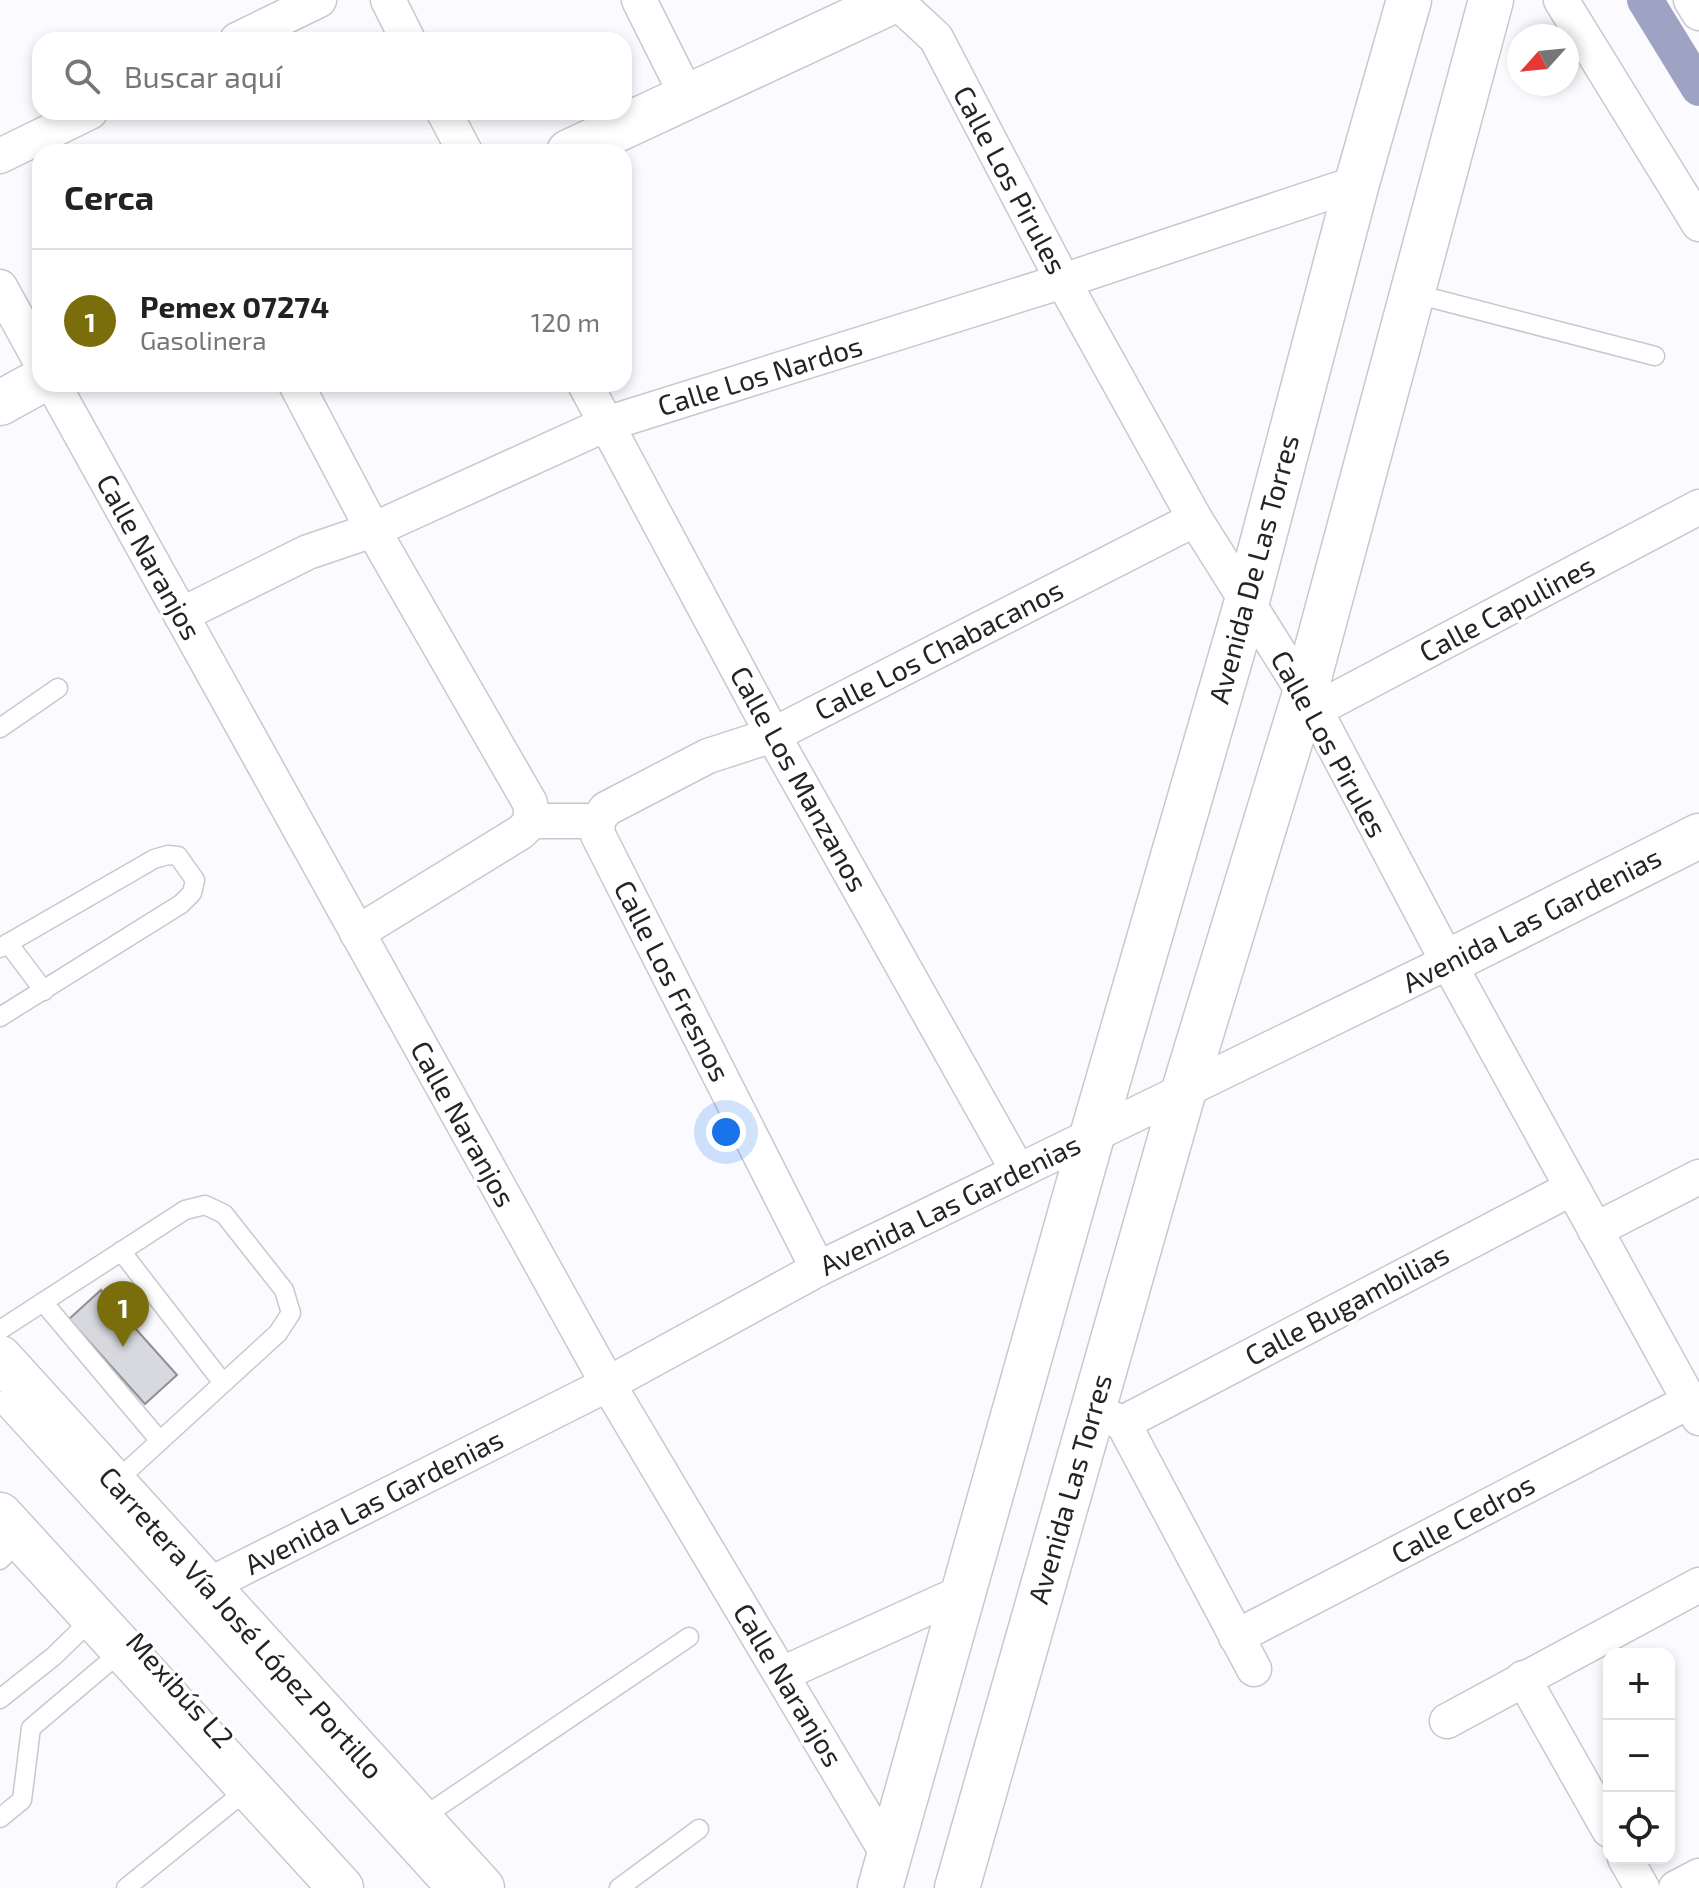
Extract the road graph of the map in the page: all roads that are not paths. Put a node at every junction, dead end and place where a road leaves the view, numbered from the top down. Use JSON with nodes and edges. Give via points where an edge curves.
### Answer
{"nodes":[{"id":1,"x":319,"y":0,"type":"edge"},
{"id":2,"x":388,"y":0,"type":"edge"},
{"id":3,"x":639,"y":0,"type":"edge"},
{"id":4,"x":895,"y":0,"type":"edge"},
{"id":5,"x":1409,"y":0,"type":"edge"},
{"id":6,"x":1491,"y":0,"type":"edge"},
{"id":7,"x":1561,"y":0,"type":"edge"},
{"id":8,"x":1691,"y":0,"type":"edge"},
{"id":9,"x":1699,"y":13,"type":"edge"},
{"id":10,"x":253,"y":32,"type":"edge"},
{"id":11,"x":404,"y":32,"type":"edge"},
{"id":12,"x":688,"y":98,"type":"junction"},
{"id":13,"x":74,"y":120,"type":"edge"},
{"id":14,"x":448,"y":120,"type":"edge"},
{"id":15,"x":461,"y":144,"type":"edge"},
{"id":16,"x":587,"y":144,"type":"edge"},
{"id":17,"x":0,"y":156,"type":"edge"},
{"id":18,"x":1357,"y":183,"type":"junction"},
{"id":19,"x":1699,"y":224,"type":"edge"},
{"id":20,"x":1063,"y":281,"type":"junction"},
{"id":21,"x":0,"y":287,"type":"edge"},
{"id":22,"x":1412,"y":293,"type":"junction"},
{"id":23,"x":32,"y":345,"type":"edge"},
{"id":24,"x":1655,"y":356,"type":"dead end"},
{"id":25,"x":32,"y":385,"type":"edge"},
{"id":26,"x":57,"y":392,"type":"edge"},
{"id":27,"x":300,"y":392,"type":"edge"},
{"id":28,"x":589,"y":392,"type":"edge"},
{"id":29,"x":0,"y":403,"type":"edge"},
{"id":30,"x":606,"y":424,"type":"junction"},
{"id":31,"x":1699,"y":507,"type":"edge"},
{"id":32,"x":1195,"y":519,"type":"junction"},
{"id":33,"x":373,"y":530,"type":"junction"},
{"id":34,"x":1247,"y":601,"type":"junction"},
{"id":35,"x":181,"y":615,"type":"junction"},
{"id":36,"x":58,"y":688,"type":"dead end"},
{"id":37,"x":1310,"y":701,"type":"junction"},
{"id":38,"x":0,"y":728,"type":"edge"},
{"id":39,"x":773,"y":735,"type":"junction"},
{"id":40,"x":532,"y":821,"type":"junction"},
{"id":41,"x":597,"y":821,"type":"junction"},
{"id":42,"x":1699,"y":836,"type":"edge"},
{"id":43,"x":357,"y":933,"type":"junction"},
{"id":44,"x":4,"y":946,"type":"edge"},
{"id":45,"x":1448,"y":962,"type":"junction"},
{"id":46,"x":44,"y":991,"type":"junction"},
{"id":47,"x":0,"y":1017,"type":"edge"},
{"id":48,"x":1184,"y":1090,"type":"junction"},
{"id":49,"x":1092,"y":1136,"type":"junction"},
{"id":50,"x":1018,"y":1171,"type":"junction"},
{"id":51,"x":1699,"y":1177,"type":"edge"},
{"id":52,"x":1572,"y":1188,"type":"junction"},
{"id":53,"x":1595,"y":1230,"type":"junction"},
{"id":54,"x":121,"y":1251,"type":"junction"},
{"id":55,"x":818,"y":1269,"type":"junction"},
{"id":56,"x":43,"y":1302,"type":"junction"},
{"id":57,"x":0,"y":1330,"type":"edge"},
{"id":58,"x":0,"y":1358,"type":"edge"},
{"id":59,"x":223,"y":1383,"type":"junction"},
{"id":60,"x":608,"y":1384,"type":"junction"},
{"id":61,"x":0,"y":1401,"type":"edge"},
{"id":62,"x":1694,"y":1410,"type":"edge"},
{"id":63,"x":1108,"y":1417,"type":"junction"},
{"id":64,"x":160,"y":1441,"type":"junction"},
{"id":65,"x":114,"y":1483,"type":"junction"},
{"id":66,"x":8,"y":1529,"type":"edge"},
{"id":67,"x":1699,"y":1585,"type":"edge"},
{"id":68,"x":207,"y":1586,"type":"junction"},
{"id":69,"x":963,"y":1592,"type":"junction"},
{"id":70,"x":94,"y":1617,"type":"junction"},
{"id":71,"x":689,"y":1637,"type":"dead end"},
{"id":72,"x":1236,"y":1637,"type":"junction"},
{"id":73,"x":123,"y":1650,"type":"junction"},
{"id":74,"x":1254,"y":1669,"type":"dead end"},
{"id":75,"x":782,"y":1674,"type":"junction"},
{"id":76,"x":1523,"y":1678,"type":"junction"},
{"id":77,"x":0,"y":1699,"type":"edge"},
{"id":78,"x":1447,"y":1721,"type":"dead end"},
{"id":79,"x":249,"y":1788,"type":"junction"},
{"id":80,"x":0,"y":1818,"type":"edge"},
{"id":81,"x":420,"y":1819,"type":"junction"},
{"id":82,"x":1603,"y":1819,"type":"edge"},
{"id":83,"x":699,"y":1829,"type":"dead end"},
{"id":84,"x":1628,"y":1864,"type":"edge"},
{"id":85,"x":884,"y":1872,"type":"edge"},
{"id":86,"x":1699,"y":1876,"type":"edge"},
{"id":87,"x":126,"y":1888,"type":"edge"},
{"id":88,"x":341,"y":1888,"type":"edge"},
{"id":89,"x":360,"y":1888,"type":"edge"},
{"id":90,"x":443,"y":1888,"type":"edge"},
{"id":91,"x":482,"y":1888,"type":"edge"},
{"id":92,"x":619,"y":1888,"type":"edge"},
{"id":93,"x":957,"y":1888,"type":"edge"},
{"id":94,"x":1642,"y":1888,"type":"edge"},
{"id":95,"x":1676,"y":1888,"type":"edge"}],
"edges":[{"from":1,"to":10,"type":"street"},
{"from":2,"to":11,"type":"street"},
{"from":3,"to":12,"type":"street"},
{"from":4,"to":12,"type":"main road"},
{"from":4,"to":20,"type":"street","name":"Calle Los Pirules","via":[[936,38]]},
{"from":5,"to":18,"type":"main road","name":"Avenida De Las Torres"},
{"from":6,"to":22,"type":"main road"},
{"from":7,"to":19,"type":"street"},
{"from":8,"to":9,"type":"street"},
{"from":12,"to":16,"type":"main road"},
{"from":13,"to":17,"type":"street"},
{"from":14,"to":15,"type":"street"},
{"from":18,"to":20,"type":"street","name":"Calle Los Nardos"},
{"from":18,"to":34,"type":"main road","name":"Avenida De Las Torres"},
{"from":20,"to":30,"type":"street","name":"Calle Los Nardos"},
{"from":20,"to":32,"type":"street","name":"Calle Los Pirules"},
{"from":21,"to":23,"type":"street"},
{"from":22,"to":24,"type":"lane"},
{"from":22,"to":37,"type":"main road"},
{"from":25,"to":29,"type":"main road"},
{"from":26,"to":35,"type":"street","name":"Calle Naranjos"},
{"from":27,"to":33,"type":"street"},
{"from":28,"to":30,"type":"street","name":"Calle Los Manzanos"},
{"from":30,"to":33,"type":"street","name":"Calle Los Nardos"},
{"from":30,"to":39,"type":"street","name":"Calle Los Manzanos"},
{"from":31,"to":37,"type":"street","name":"Calle Capulines"},
{"from":32,"to":34,"type":"street","name":"Calle Los Pirules"},
{"from":32,"to":39,"type":"street","name":"Calle Los Chabacanos"},
{"from":33,"to":35,"type":"street","name":"Calle Los Nardos","via":[[308,552]]},
{"from":33,"to":40,"type":"street","via":[[530,803]]},
{"from":34,"to":37,"type":"street","name":"Calle Los Pirules"},
{"from":34,"to":49,"type":"main road","name":"Avenida De Las Torres"},
{"from":35,"to":43,"type":"street","name":"Calle Naranjos"},
{"from":36,"to":38,"type":"lane"},
{"from":37,"to":45,"type":"street","name":"Calle Los Pirules"},
{"from":37,"to":48,"type":"main road"},
{"from":39,"to":41,"type":"street","name":"Calle Los Chabacanos","via":[[708,756],[606,809]]},
{"from":39,"to":50,"type":"street","name":"Calle Los Manzanos"},
{"from":40,"to":41,"type":"street"},
{"from":40,"to":43,"type":"street"},
{"from":41,"to":55,"type":"street","name":"Calle Los Fresnos","via":[[598,835]]},
{"from":42,"to":45,"type":"main road","name":"Avenida Las Gardenias"},
{"from":43,"to":60,"type":"street","name":"Calle Naranjos"},
{"from":44,"to":46,"type":"lane"},
{"from":44,"to":46,"type":"lane","via":[[154,859],[178,856],[195,880],[192,893]]},
{"from":45,"to":48,"type":"street","name":"Avenida Las Gardenias"},
{"from":45,"to":52,"type":"street","name":"Calle Los Pirules"},
{"from":46,"to":47,"type":"lane"},
{"from":48,"to":49,"type":"street","name":"Avenida Las Gardenias"},
{"from":48,"to":63,"type":"main road","name":"Avenida Las Torres"},
{"from":49,"to":50,"type":"street","name":"Avenida Las Gardenias"},
{"from":49,"to":69,"type":"main road"},
{"from":50,"to":55,"type":"street","name":"Avenida Las Gardenias"},
{"from":51,"to":53,"type":"street"},
{"from":52,"to":53,"type":"street","name":"Calle Los Pirules"},
{"from":52,"to":63,"type":"street","name":"Calle Bugambilias"},
{"from":53,"to":62,"type":"street","name":"Calle Los Pirules"},
{"from":54,"to":56,"type":"lane"},
{"from":54,"to":59,"type":"lane"},
{"from":54,"to":59,"type":"lane","via":[[185,1210],[205,1205],[224,1214],[284,1290],[291,1313],[278,1333]]},
{"from":55,"to":60,"type":"street","name":"Avenida Las Gardenias"},
{"from":56,"to":57,"type":"lane"},
{"from":56,"to":64,"type":"lane"},
{"from":58,"to":65,"type":"main road","name":"Carretera Vía José López Portillo"},
{"from":59,"to":64,"type":"lane"},
{"from":60,"to":68,"type":"street","name":"Avenida Las Gardenias"},
{"from":60,"to":75,"type":"street","name":"Calle Naranjos"},
{"from":61,"to":90,"type":"lane"},
{"from":62,"to":72,"type":"street","name":"Calle Cedros"},
{"from":63,"to":72,"type":"street"},
{"from":63,"to":93,"type":"main road","name":"Avenida Las Torres"},
{"from":64,"to":65,"type":"lane"},
{"from":65,"to":68,"type":"main road","name":"Carretera Vía José López Portillo"},
{"from":66,"to":70,"type":"main road"},
{"from":66,"to":89,"type":"lane","name":"Mexibús L2"},
{"from":67,"to":76,"type":"street"},
{"from":68,"to":81,"type":"main road","name":"Carretera Vía José López Portillo"},
{"from":69,"to":75,"type":"street"},
{"from":69,"to":85,"type":"main road"},
{"from":70,"to":73,"type":"main road"},
{"from":70,"to":77,"type":"lane"},
{"from":71,"to":81,"type":"lane"},
{"from":72,"to":74,"type":"street"},
{"from":73,"to":79,"type":"main road"},
{"from":73,"to":80,"type":"lane","via":[[31,1728],[22,1800]]},
{"from":75,"to":85,"type":"street","name":"Calle Naranjos"},
{"from":76,"to":78,"type":"street"},
{"from":76,"to":82,"type":"street"},
{"from":79,"to":87,"type":"lane"},
{"from":79,"to":88,"type":"main road"},
{"from":81,"to":91,"type":"main road","name":"Carretera Vía José López Portillo"},
{"from":83,"to":92,"type":"lane"},
{"from":84,"to":94,"type":"street"},
{"from":86,"to":95,"type":"street"}]}
